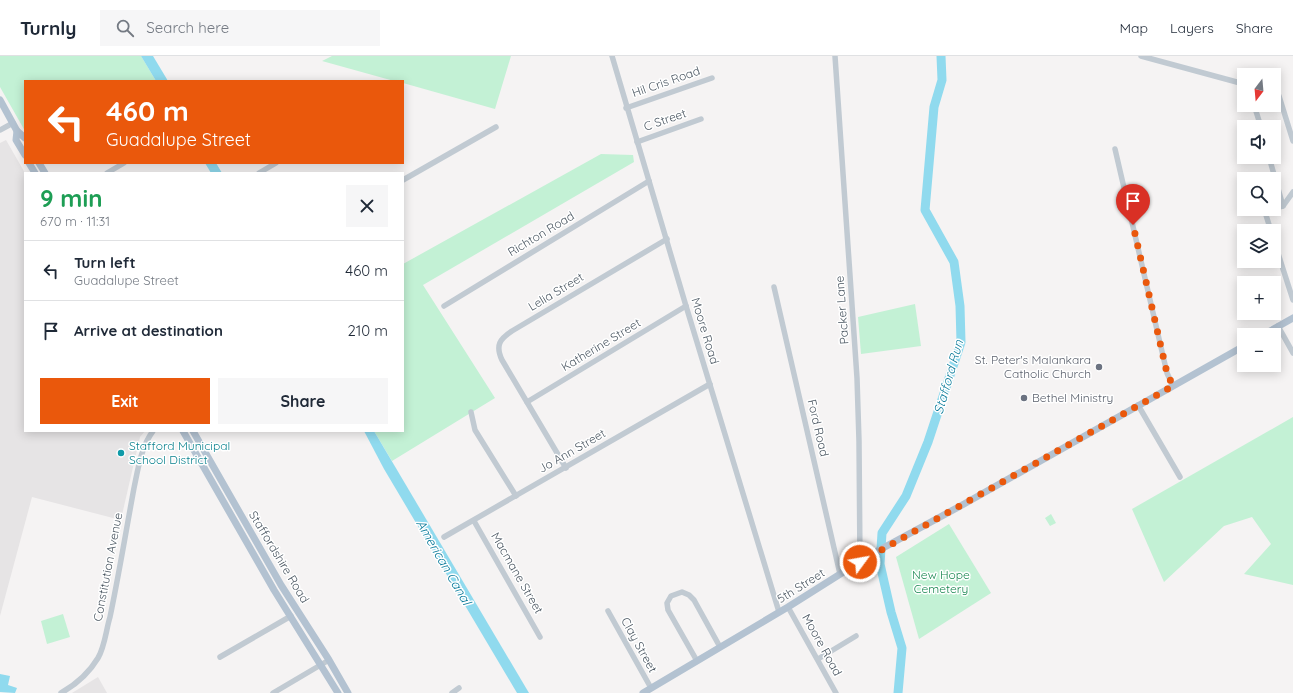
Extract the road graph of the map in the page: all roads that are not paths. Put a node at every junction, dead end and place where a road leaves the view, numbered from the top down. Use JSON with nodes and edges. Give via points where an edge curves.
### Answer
{"nodes":[{"id":1,"x":612,"y":56,"type":"edge"},
{"id":2,"x":835,"y":56,"type":"edge"},
{"id":3,"x":1141,"y":56,"type":"edge"},
{"id":4,"x":712,"y":78,"type":"dead end"},
{"id":5,"x":1237,"y":82,"type":"edge"},
{"id":6,"x":0,"y":100,"type":"edge"},
{"id":7,"x":1281,"y":102,"type":"edge"},
{"id":8,"x":626,"y":108,"type":"junction"},
{"id":9,"x":701,"y":119,"type":"dead end"},
{"id":10,"x":13,"y":123,"type":"junction"},
{"id":11,"x":496,"y":127,"type":"dead end"},
{"id":12,"x":0,"y":130,"type":"edge"},
{"id":13,"x":17,"y":131,"type":"junction"},
{"id":14,"x":24,"y":137,"type":"edge"},
{"id":15,"x":1293,"y":141,"type":"edge"},
{"id":16,"x":637,"y":142,"type":"junction"},
{"id":17,"x":1115,"y":149,"type":"dead end"},
{"id":18,"x":24,"y":153,"type":"edge"},
{"id":19,"x":122,"y":164,"type":"edge"},
{"id":20,"x":274,"y":164,"type":"edge"},
{"id":21,"x":1272,"y":164,"type":"edge"},
{"id":22,"x":109,"y":172,"type":"edge"},
{"id":23,"x":261,"y":172,"type":"edge"},
{"id":24,"x":404,"y":179,"type":"edge"},
{"id":25,"x":649,"y":181,"type":"junction"},
{"id":26,"x":1293,"y":192,"type":"edge"},
{"id":27,"x":1283,"y":206,"type":"junction"},
{"id":28,"x":1269,"y":224,"type":"edge"},
{"id":29,"x":667,"y":239,"type":"junction"},
{"id":30,"x":1281,"y":263,"type":"edge"},
{"id":31,"x":774,"y":287,"type":"dead end"},
{"id":32,"x":1293,"y":300,"type":"edge"},
{"id":33,"x":444,"y":306,"type":"dead end"},
{"id":34,"x":686,"y":306,"type":"junction"},
{"id":35,"x":1293,"y":318,"type":"edge"},
{"id":36,"x":1278,"y":326,"type":"junction"},
{"id":37,"x":1275,"y":328,"type":"edge"},
{"id":38,"x":1237,"y":350,"type":"edge"},
{"id":39,"x":1293,"y":353,"type":"edge"},
{"id":40,"x":710,"y":384,"type":"junction"},
{"id":41,"x":1173,"y":386,"type":"junction"},
{"id":42,"x":527,"y":402,"type":"junction"},
{"id":43,"x":1138,"y":405,"type":"junction"},
{"id":44,"x":471,"y":412,"type":"dead end"},
{"id":45,"x":152,"y":432,"type":"edge"},
{"id":46,"x":184,"y":432,"type":"edge"},
{"id":47,"x":194,"y":432,"type":"edge"},
{"id":48,"x":566,"y":468,"type":"junction"},
{"id":49,"x":1180,"y":477,"type":"dead end"},
{"id":50,"x":516,"y":496,"type":"junction"},
{"id":51,"x":474,"y":520,"type":"junction"},
{"id":52,"x":444,"y":537,"type":"dead end"},
{"id":53,"x":860,"y":562,"type":"junction"},
{"id":54,"x":840,"y":574,"type":"junction"},
{"id":55,"x":788,"y":607,"type":"junction"},
{"id":56,"x":608,"y":611,"type":"dead end"},
{"id":57,"x":779,"y":612,"type":"junction"},
{"id":58,"x":291,"y":616,"type":"junction"},
{"id":59,"x":856,"y":636,"type":"dead end"},
{"id":60,"x":540,"y":637,"type":"dead end"},
{"id":61,"x":720,"y":647,"type":"junction"},
{"id":62,"x":220,"y":656,"type":"dead end"},
{"id":63,"x":818,"y":659,"type":"junction"},
{"id":64,"x":329,"y":660,"type":"junction"},
{"id":65,"x":697,"y":661,"type":"junction"},
{"id":66,"x":322,"y":665,"type":"junction"},
{"id":67,"x":459,"y":688,"type":"dead end"},
{"id":68,"x":651,"y":688,"type":"junction"},
{"id":69,"x":61,"y":693,"type":"edge"},
{"id":70,"x":273,"y":693,"type":"edge"},
{"id":71,"x":338,"y":693,"type":"edge"},
{"id":72,"x":348,"y":693,"type":"edge"},
{"id":73,"x":452,"y":693,"type":"edge"},
{"id":74,"x":643,"y":693,"type":"edge"},
{"id":75,"x":836,"y":693,"type":"edge"}],
"edges":[{"from":1,"to":8,"type":"street","name":"Moore Road"},
{"from":2,"to":53,"type":"street","name":"Packer Lane","via":[[857,378]]},
{"from":3,"to":5,"type":"street"},
{"from":4,"to":8,"type":"street","name":"Hil Cris Road"},
{"from":6,"to":10,"type":"main road"},
{"from":7,"to":15,"type":"street"},
{"from":8,"to":16,"type":"street","name":"Moore Road"},
{"from":9,"to":16,"type":"street","name":"C Street"},
{"from":10,"to":12,"type":"street"},
{"from":10,"to":13,"type":"main road"},
{"from":11,"to":24,"type":"street"},
{"from":13,"to":14,"type":"main road"},
{"from":13,"to":18,"type":"main road","via":[[16,140]]},
{"from":16,"to":25,"type":"street","name":"Moore Road"},
{"from":17,"to":41,"type":"street","via":[[1167,373]]},
{"from":19,"to":22,"type":"street"},
{"from":20,"to":23,"type":"street"},
{"from":21,"to":27,"type":"street"},
{"from":25,"to":29,"type":"street","name":"Moore Road"},
{"from":25,"to":33,"type":"street","name":"Richton Road"},
{"from":26,"to":27,"type":"street"},
{"from":27,"to":28,"type":"street","via":[[1265,212]]},
{"from":29,"to":34,"type":"street","name":"Moore Road"},
{"from":29,"to":42,"type":"street","name":"Lelia Street","via":[[503,337],[499,344],[499,354]]},
{"from":30,"to":32,"type":"street"},
{"from":31,"to":54,"type":"street","name":"Ford Road"},
{"from":34,"to":40,"type":"street","name":"Moore Road"},
{"from":34,"to":42,"type":"street","name":"Katherine Street"},
{"from":35,"to":36,"type":"main road"},
{"from":36,"to":37,"type":"main road"},
{"from":36,"to":39,"type":"street"},
{"from":38,"to":41,"type":"main road","name":"5th Street"},
{"from":40,"to":48,"type":"street","name":"Jo Ann Street"},
{"from":40,"to":57,"type":"street","name":"Moore Road"},
{"from":41,"to":43,"type":"main road","name":"5th Street"},
{"from":42,"to":48,"type":"street","name":"Lelia Street"},
{"from":43,"to":49,"type":"street"},
{"from":43,"to":53,"type":"main road","name":"5th Street"},
{"from":44,"to":50,"type":"street","via":[[475,430]]},
{"from":45,"to":69,"type":"street","name":"Constitution Avenue","via":[[144,448],[138,472],[103,647],[80,681]]},
{"from":46,"to":58,"type":"main road","name":"Staffordshire Road","via":[[270,584]]},
{"from":47,"to":64,"type":"main road","name":"Staffordshire Road","via":[[281,585]]},
{"from":48,"to":50,"type":"street","name":"Jo Ann Street"},
{"from":50,"to":51,"type":"street","name":"Jo Ann Street"},
{"from":51,"to":52,"type":"street","name":"Jo Ann Street"},
{"from":51,"to":60,"type":"street","name":"Macmane Street"},
{"from":53,"to":54,"type":"main road","name":"5th Street"},
{"from":54,"to":55,"type":"main road","name":"5th Street"},
{"from":55,"to":57,"type":"main road","name":"5th Street"},
{"from":55,"to":63,"type":"street","name":"Moore Road"},
{"from":56,"to":68,"type":"street","name":"Clay Street"},
{"from":57,"to":61,"type":"main road","name":"5th Street"},
{"from":58,"to":62,"type":"street"},
{"from":58,"to":66,"type":"main road","name":"Staffordshire Road"},
{"from":59,"to":63,"type":"street"},
{"from":61,"to":65,"type":"main road","name":"5th Street"},
{"from":61,"to":65,"type":"street","via":[[694,600],[682,592],[671,596],[667,603],[668,610]]},
{"from":63,"to":75,"type":"street","name":"Moore Road"},
{"from":64,"to":66,"type":"street"},
{"from":64,"to":72,"type":"main road","name":"Staffordshire Road"},
{"from":65,"to":68,"type":"main road","name":"5th Street"},
{"from":66,"to":70,"type":"street"},
{"from":66,"to":71,"type":"main road","name":"Staffordshire Road"},
{"from":67,"to":73,"type":"street"},
{"from":68,"to":74,"type":"main road","name":"5th Street"}]}
